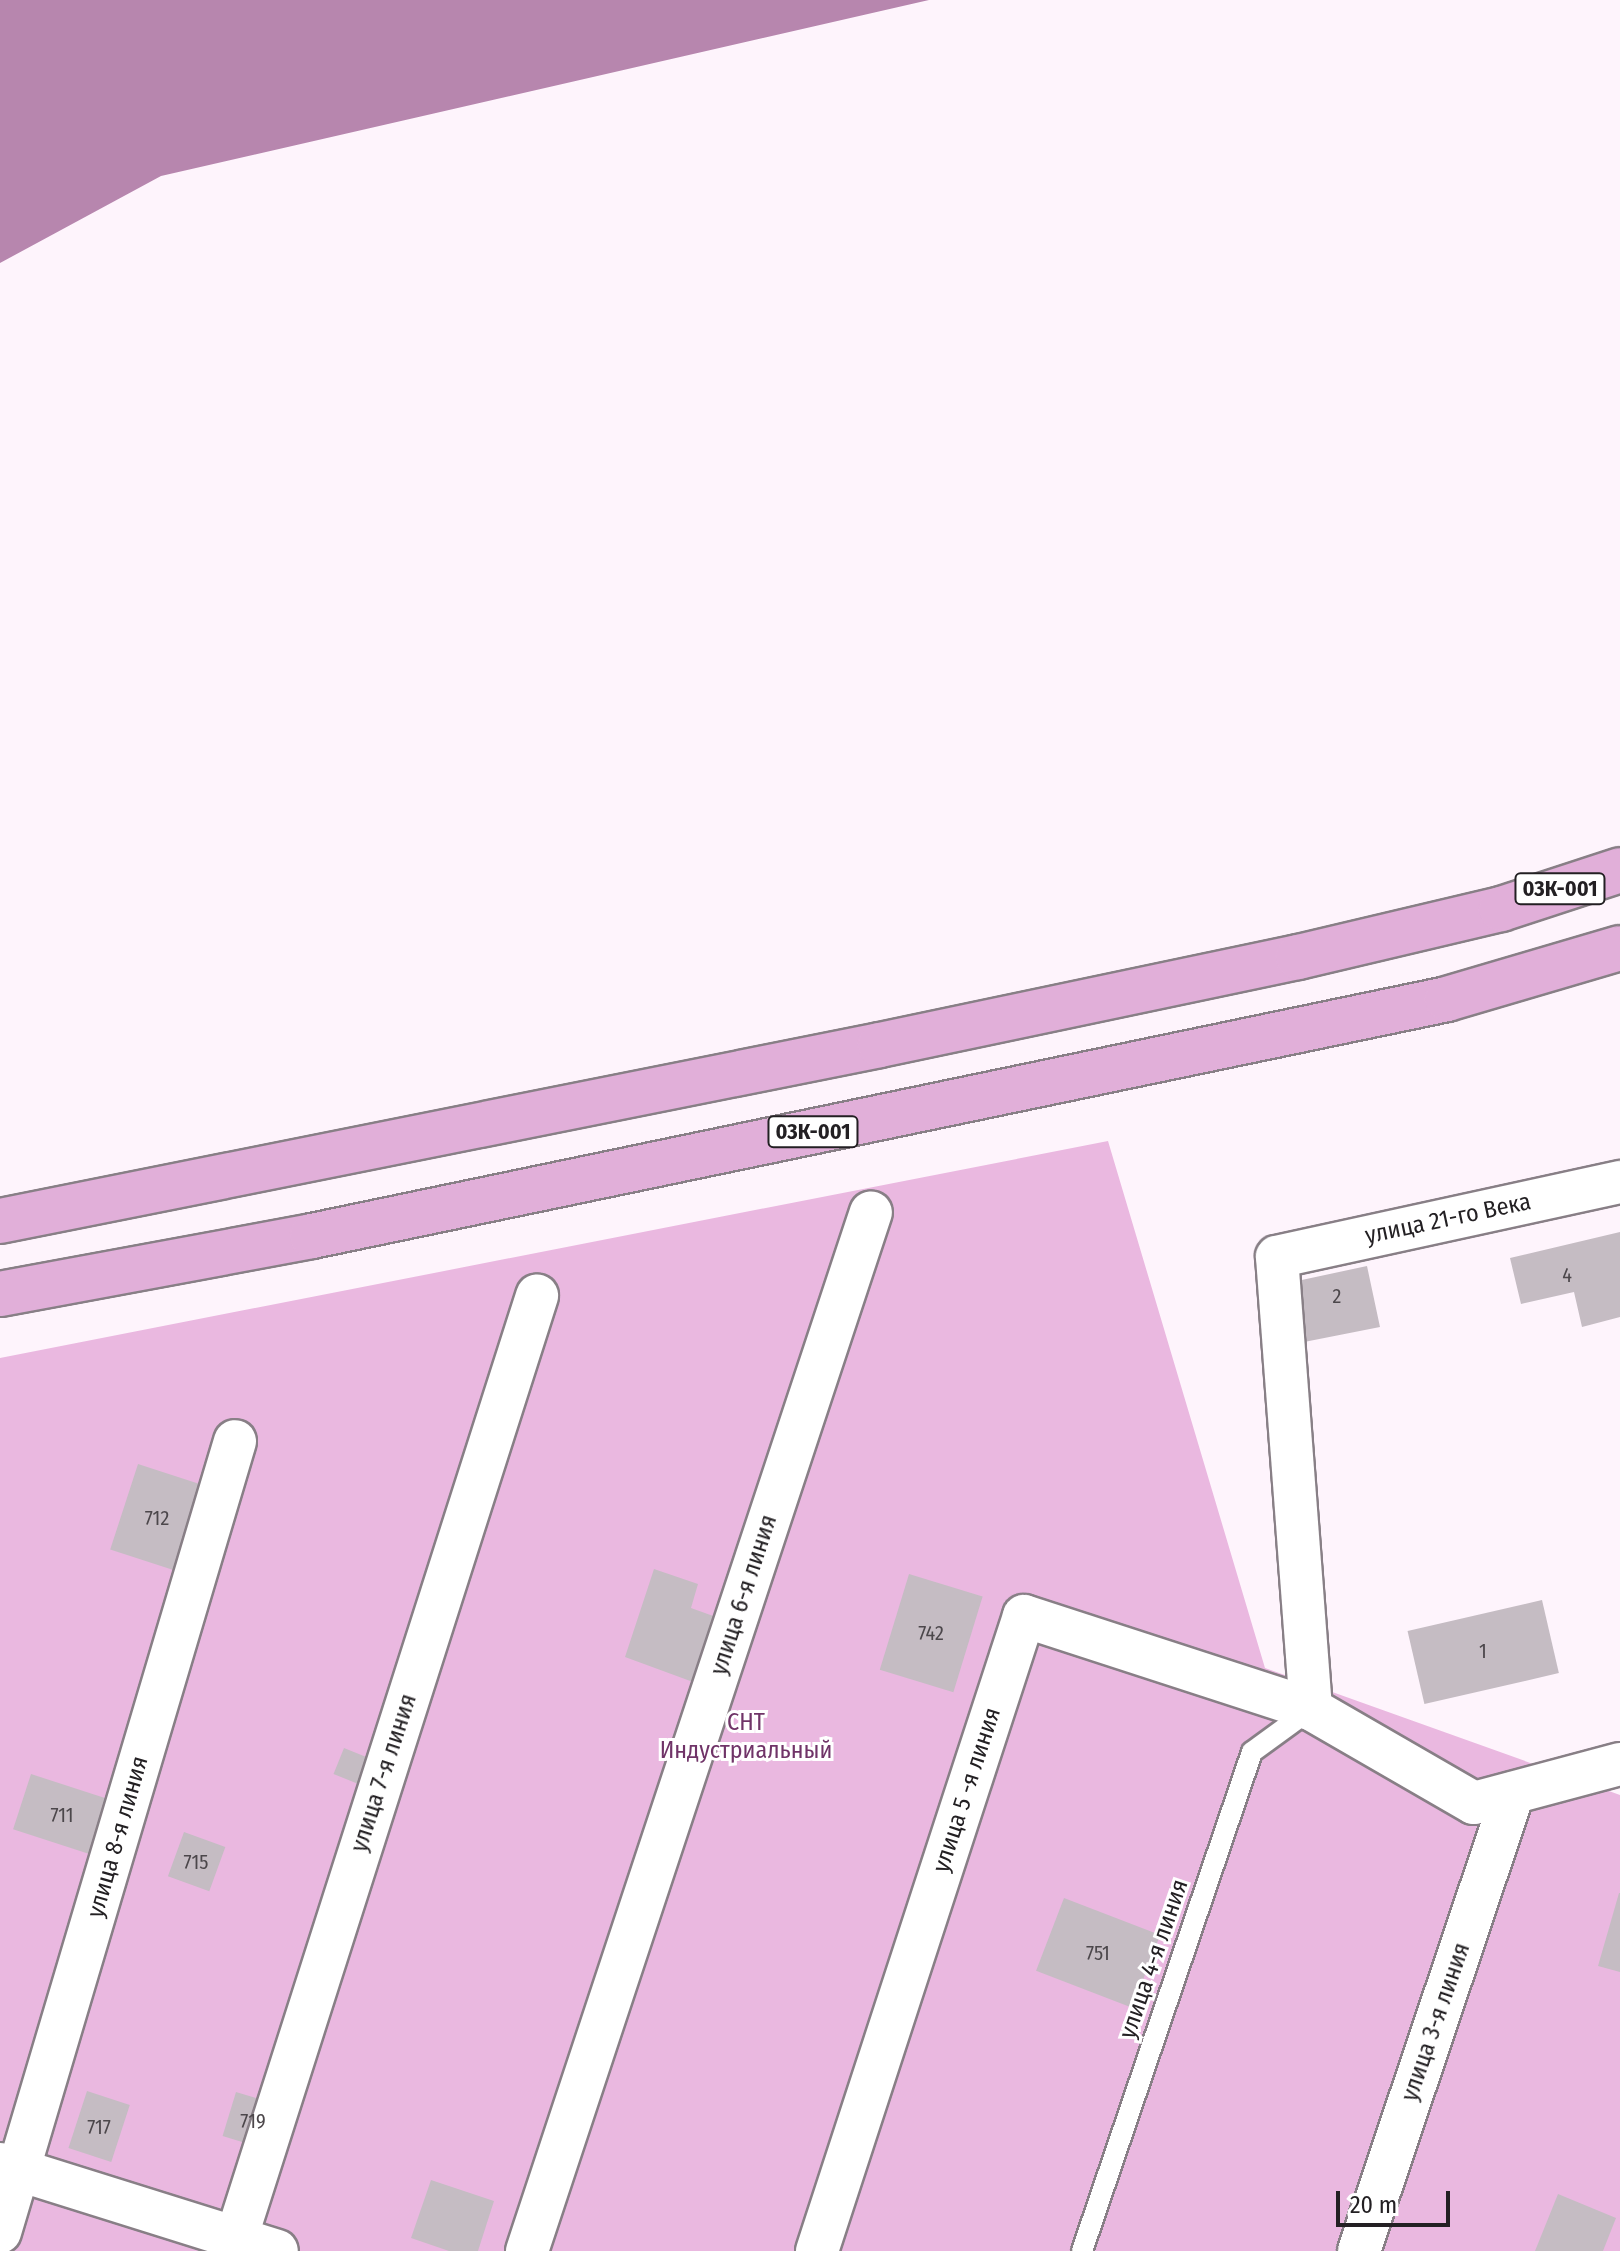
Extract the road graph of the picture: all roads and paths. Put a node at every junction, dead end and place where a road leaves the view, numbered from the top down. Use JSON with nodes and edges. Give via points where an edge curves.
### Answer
{"nodes":[{"id":1,"x":1620,"y":870,"type":"edge"},
{"id":2,"x":1620,"y":948,"type":"edge"},
{"id":3,"x":1620,"y":1182,"type":"edge"},
{"id":4,"x":871,"y":1212,"type":"dead end"},
{"id":5,"x":0,"y":1221,"type":"edge"},
{"id":6,"x":0,"y":1294,"type":"edge"},
{"id":7,"x":537,"y":1296,"type":"dead end"},
{"id":8,"x":235,"y":1441,"type":"dead end"},
{"id":9,"x":1311,"y":1709,"type":"junction"},
{"id":10,"x":1620,"y":1764,"type":"edge"},
{"id":11,"x":1494,"y":1798,"type":"junction"},
{"id":12,"x":10,"y":2167,"type":"edge"},
{"id":13,"x":0,"y":2232,"type":"edge"},
{"id":14,"x":234,"y":2244,"type":"edge"},
{"id":15,"x":277,"y":2251,"type":"edge"},
{"id":16,"x":527,"y":2251,"type":"edge"},
{"id":17,"x":817,"y":2251,"type":"edge"},
{"id":18,"x":1082,"y":2251,"type":"edge"},
{"id":19,"x":1359,"y":2251,"type":"edge"}],
"edges":[{"from":1,"to":5,"type":"main road","number":"03К-001","via":[[1501,909],[1298,957]]},
{"from":2,"to":6,"type":"main road","number":"03К-001","via":[[1447,999],[312,1236]]},
{"from":3,"to":9,"type":"street","name":"улица 21-го Века","via":[[1277,1257]]},
{"from":4,"to":16,"type":"street","name":"улица 6-я линия"},
{"from":7,"to":14,"type":"street","name":"улица 7-я линия"},
{"from":8,"to":12,"type":"street","name":"улица 8-я линия"},
{"from":9,"to":11,"type":"street"},
{"from":9,"to":17,"type":"street","name":"улица 5 -я линия","via":[[1024,1616]]},
{"from":9,"to":18,"type":"lane","name":"улица 4-я линия","via":[[1252,1752]]},
{"from":10,"to":11,"type":"street"},
{"from":11,"to":19,"type":"street","name":"улица 3-я линия"},
{"from":12,"to":13,"type":"street","name":"улица 8-я линия"},
{"from":12,"to":14,"type":"street"},
{"from":14,"to":15,"type":"street"}]}
